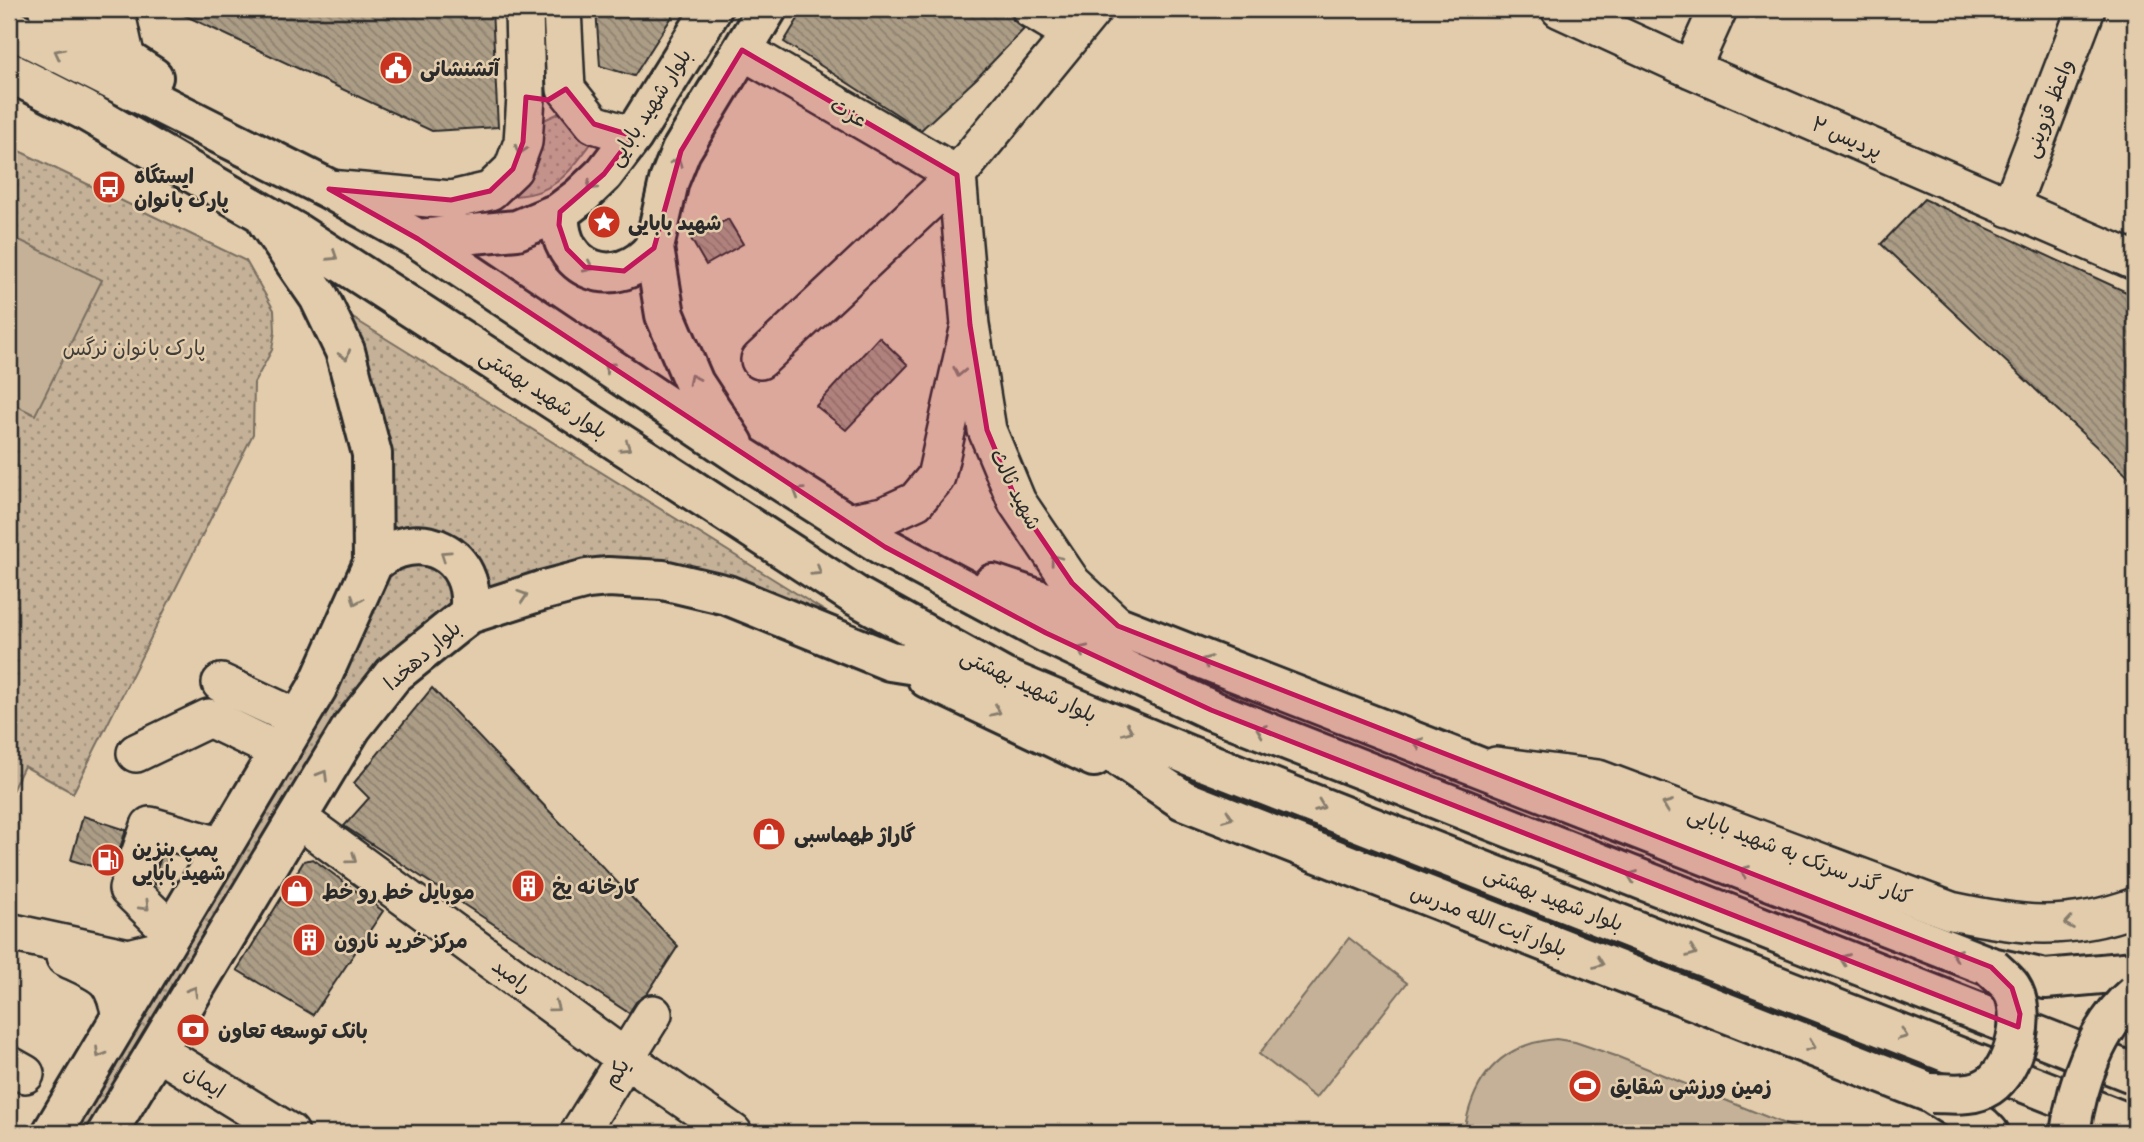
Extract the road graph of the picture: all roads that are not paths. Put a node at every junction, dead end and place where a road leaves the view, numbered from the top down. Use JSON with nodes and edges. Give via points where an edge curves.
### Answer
{"nodes":[{"id":1,"x":48,"y":9,"type":"edge"},
{"id":2,"x":115,"y":9,"type":"edge"},
{"id":3,"x":524,"y":9,"type":"edge"},
{"id":4,"x":562,"y":9,"type":"edge"},
{"id":5,"x":712,"y":9,"type":"edge"},
{"id":6,"x":767,"y":9,"type":"edge"},
{"id":7,"x":1031,"y":9,"type":"edge"},
{"id":8,"x":1560,"y":9,"type":"edge"},
{"id":9,"x":1718,"y":9,"type":"edge"},
{"id":10,"x":2086,"y":9,"type":"edge"},
{"id":11,"x":1082,"y":21,"type":"edge"},
{"id":12,"x":9,"y":28,"type":"edge"},
{"id":13,"x":742,"y":50,"type":"junction"},
{"id":14,"x":117,"y":68,"type":"junction"},
{"id":15,"x":1691,"y":69,"type":"junction"},
{"id":16,"x":9,"y":72,"type":"edge"},
{"id":17,"x":566,"y":89,"type":"junction"},
{"id":18,"x":526,"y":97,"type":"junction"},
{"id":19,"x":9,"y":101,"type":"edge"},
{"id":20,"x":633,"y":136,"type":"junction"},
{"id":21,"x":957,"y":175,"type":"junction"},
{"id":22,"x":208,"y":183,"type":"junction"},
{"id":23,"x":329,"y":189,"type":"junction"},
{"id":24,"x":2010,"y":208,"type":"junction"},
{"id":25,"x":261,"y":212,"type":"junction"},
{"id":26,"x":560,"y":212,"type":"junction"},
{"id":27,"x":418,"y":239,"type":"junction"},
{"id":28,"x":654,"y":248,"type":"junction"},
{"id":29,"x":2135,"y":261,"type":"edge"},
{"id":30,"x":970,"y":325,"type":"junction"},
{"id":31,"x":760,"y":360,"type":"dead end"},
{"id":32,"x":743,"y":457,"type":"junction"},
{"id":33,"x":848,"y":523,"type":"junction"},
{"id":34,"x":885,"y":547,"type":"junction"},
{"id":35,"x":373,"y":563,"type":"junction"},
{"id":36,"x":469,"y":614,"type":"junction"},
{"id":37,"x":1118,"y":626,"type":"junction"},
{"id":38,"x":890,"y":661,"type":"junction"},
{"id":39,"x":1004,"y":678,"type":"junction"},
{"id":40,"x":221,"y":683,"type":"dead end"},
{"id":41,"x":299,"y":719,"type":"junction"},
{"id":42,"x":280,"y":752,"type":"junction"},
{"id":43,"x":136,"y":753,"type":"dead end"},
{"id":44,"x":1465,"y":762,"type":"junction"},
{"id":45,"x":1183,"y":800,"type":"junction"},
{"id":46,"x":297,"y":818,"type":"junction"},
{"id":47,"x":222,"y":848,"type":"junction"},
{"id":48,"x":2135,"y":907,"type":"edge"},
{"id":49,"x":16,"y":934,"type":"edge"},
{"id":50,"x":166,"y":941,"type":"junction"},
{"id":51,"x":1992,"y":967,"type":"junction"},
{"id":52,"x":2135,"y":971,"type":"edge"},
{"id":53,"x":2135,"y":994,"type":"edge"},
{"id":54,"x":653,"y":1014,"type":"dead end"},
{"id":55,"x":121,"y":1017,"type":"junction"},
{"id":56,"x":157,"y":1051,"type":"junction"},
{"id":57,"x":625,"y":1058,"type":"junction"},
{"id":58,"x":2135,"y":1074,"type":"edge"},
{"id":59,"x":1931,"y":1093,"type":"junction"},
{"id":60,"x":2135,"y":1126,"type":"edge"},
{"id":61,"x":52,"y":1133,"type":"edge"},
{"id":62,"x":107,"y":1133,"type":"edge"},
{"id":63,"x":289,"y":1133,"type":"edge"},
{"id":64,"x":579,"y":1133,"type":"edge"},
{"id":65,"x":733,"y":1133,"type":"edge"},
{"id":66,"x":1989,"y":1133,"type":"edge"},
{"id":67,"x":2070,"y":1133,"type":"edge"}],
"edges":[{"from":1,"to":14,"type":"main road"},
{"from":2,"to":14,"type":"street"},
{"from":3,"to":18,"type":"street"},
{"from":4,"to":17,"type":"street"},
{"from":5,"to":20,"type":"main road","name":"بلوار شهید بابایی"},
{"from":6,"to":13,"type":"main road"},
{"from":7,"to":11,"type":"street"},
{"from":8,"to":15,"type":"street","name":"پردیس ۲"},
{"from":9,"to":15,"type":"street"},
{"from":10,"to":24,"type":"street","name":"واعظ قزوینی"},
{"from":11,"to":21,"type":"street"},
{"from":14,"to":12,"type":"main road","one_way":true},
{"from":13,"to":21,"type":"street","name":"عزت"},
{"from":28,"to":13,"type":"main road","one_way":true,"via":[[681,150]]},
{"from":14,"to":23,"type":"main road"},
{"from":15,"to":24,"type":"street","name":"پردیس ۲"},
{"from":16,"to":22,"type":"main road","name":"بلوار شهید بهشتی"},
{"from":17,"to":18,"type":"street","via":[[548,100]]},
{"from":17,"to":20,"type":"street","via":[[594,124]]},
{"from":18,"to":23,"type":"street","one_way":true,"via":[[520,151],[513,169],[490,191],[451,200]]},
{"from":19,"to":22,"type":"main road"},
{"from":20,"to":26,"type":"main road","name":"بلوار شهید بابایی","one_way":true,"via":[[604,174]]},
{"from":21,"to":30,"type":"street","name":"شهید ثالث"},
{"from":21,"to":31,"type":"street"},
{"from":22,"to":25,"type":"main road","name":"بلوار شهید بهشتی"},
{"from":23,"to":27,"type":"main road"},
{"from":24,"to":29,"type":"street","name":"پردیس ۲"},
{"from":25,"to":35,"type":"main road","one_way":true,"via":[[319,296],[345,351],[372,454]]},
{"from":25,"to":39,"type":"main road","name":"بلوار شهید بهشتی","one_way":true,"via":[[856,596]]},
{"from":26,"to":27,"type":"main road","name":"بلوار شهید بابایی","via":[[517,230]]},
{"from":26,"to":28,"type":"main road","one_way":true,"via":[[566,249],[597,272],[624,271]]},
{"from":32,"to":27,"type":"main road","one_way":true},
{"from":32,"to":28,"type":"main road","one_way":true,"via":[[694,383],[666,315]]},
{"from":30,"to":33,"type":"street","name":"شهید ثالث","one_way":true,"via":[[936,477],[916,501],[883,516]]},
{"from":37,"to":30,"type":"street","name":"شهید ثالث","one_way":true,"via":[[1072,583],[1017,502],[987,430]]},
{"from":33,"to":32,"type":"main road","one_way":true},
{"from":33,"to":34,"type":"main road"},
{"from":34,"to":37,"type":"main road"},
{"from":58,"to":34,"type":"main road","one_way":true,"via":[[1211,710],[1046,633]]},
{"from":36,"to":35,"type":"main road","one_way":true,"via":[[468,581],[443,552],[428,546],[402,546]]},
{"from":35,"to":41,"type":"main road","one_way":true},
{"from":36,"to":38,"type":"main road","name":"بلوار دهخدا","one_way":true,"via":[[587,579],[663,580],[727,595]]},
{"from":46,"to":36,"type":"main road","name":"بلوار دهخدا","one_way":true,"via":[[352,727],[393,675]]},
{"from":44,"to":37,"type":"main road","one_way":true},
{"from":38,"to":39,"type":"main road","name":"بلوار دهخدا"},
{"from":38,"to":45,"type":"main road","one_way":true},
{"from":39,"to":45,"type":"main road","name":"بلوار آیت الله مدرس"},
{"from":39,"to":60,"type":"main road","name":"بلوار شهید بهشتی","one_way":true,"via":[[1188,755]]},
{"from":40,"to":41,"type":"street"},
{"from":41,"to":42,"type":"main road"},
{"from":42,"to":43,"type":"street","via":[[209,718]]},
{"from":42,"to":47,"type":"main road"},
{"from":48,"to":44,"type":"street","name":"کنار گذر سرتک به شهید بابایی","one_way":true,"via":[[2105,918],[2054,925],[1963,914],[1598,779]]},
{"from":51,"to":44,"type":"main road","one_way":true},
{"from":45,"to":59,"type":"main road","name":"بلوار آیت الله مدرس","one_way":true},
{"from":56,"to":46,"type":"main road","name":"بلوار دهخدا","one_way":true},
{"from":46,"to":57,"type":"street","name":"رامبد","one_way":true},
{"from":47,"to":50,"type":"main road"},
{"from":47,"to":50,"type":"street","one_way":true,"via":[[150,826],[128,889]]},
{"from":49,"to":50,"type":"street","via":[[129,958]]},
{"from":49,"to":55,"type":"street","via":[[104,975],[117,994]]},
{"from":50,"to":55,"type":"main road"},
{"from":51,"to":52,"type":"main road","via":[[2045,979]]},
{"from":51,"to":59,"type":"main road","bridge":true,"via":[[2012,988],[2020,1014],[2009,1059],[1989,1086],[1970,1093]]},
{"from":53,"to":67,"type":"main road","bridge":true,"via":[[2105,1028],[2074,1104]]},
{"from":54,"to":57,"type":"street","name":"یکم"},
{"from":55,"to":61,"type":"main road","one_way":true},
{"from":56,"to":62,"type":"main road","name":"بلوار دهخدا"},
{"from":56,"to":63,"type":"street","name":"ایمان"},
{"from":57,"to":64,"type":"street","name":"یکم"},
{"from":57,"to":65,"type":"street","name":"رامبد"},
{"from":59,"to":66,"type":"main road","name":"بلوار آیت الله مدرس"}]}
